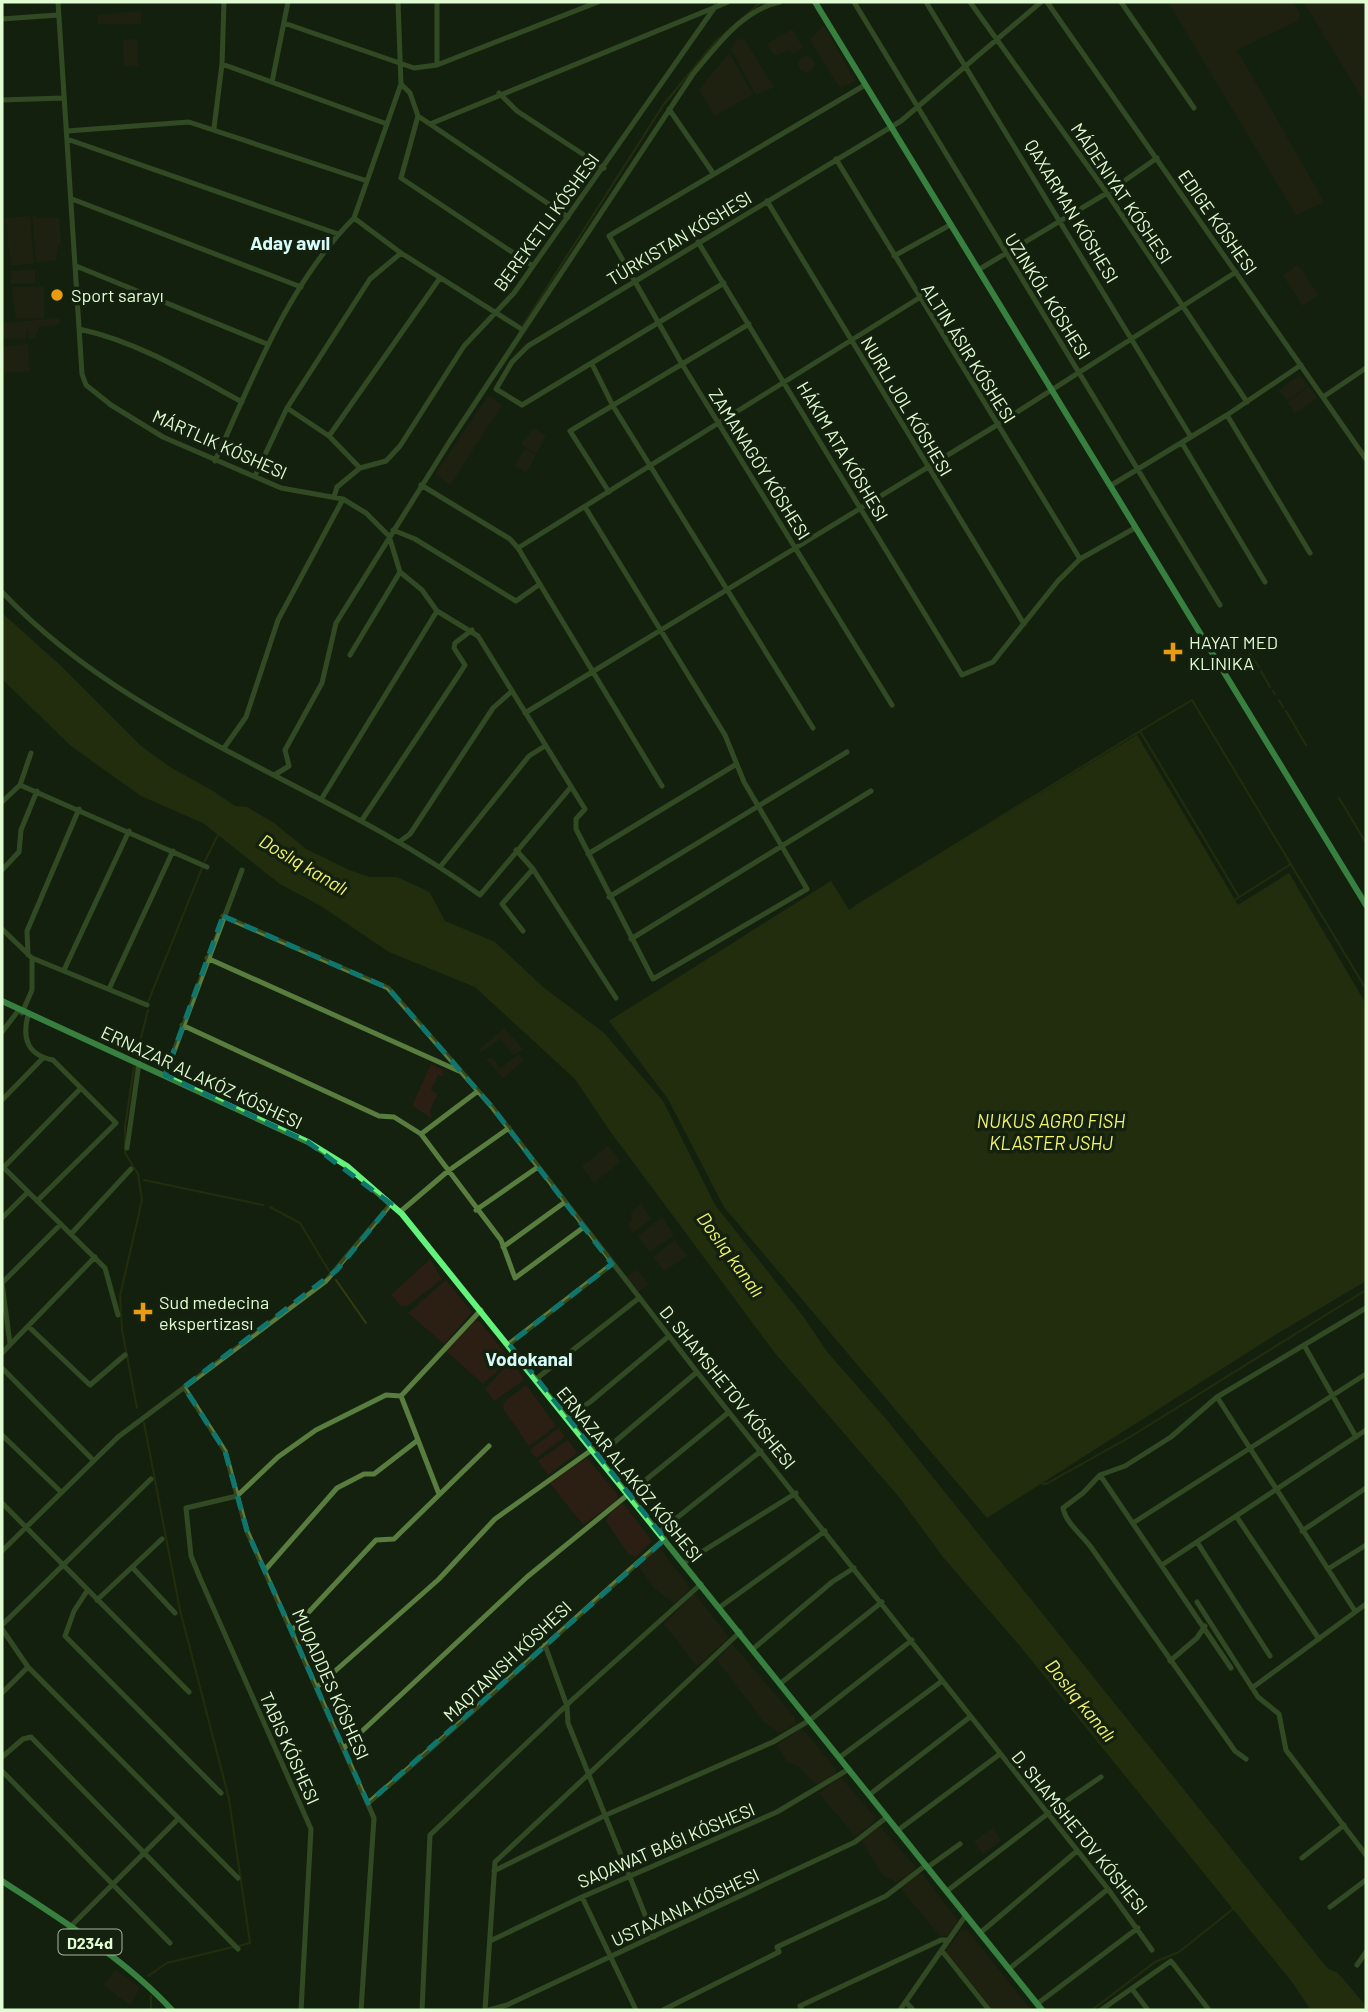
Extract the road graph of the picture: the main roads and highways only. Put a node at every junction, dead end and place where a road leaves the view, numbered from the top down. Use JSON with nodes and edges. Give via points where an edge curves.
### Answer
{"nodes":[{"id":1,"x":815,"y":2,"type":"edge"},
{"id":2,"x":1366,"y":905,"type":"edge"},
{"id":3,"x":2,"y":1002,"type":"edge"},
{"id":4,"x":2,"y":1881,"type":"edge"},
{"id":5,"x":1040,"y":2007,"type":"edge"},
{"id":6,"x":172,"y":2010,"type":"edge"}],
"edges":[{"from":1,"to":2,"type":"main road"},
{"from":3,"to":5,"type":"main road","name":"ERNAZAR ALAKÓZ KÓSHESI","via":[[331,1154],[400,1212]]},
{"from":4,"to":6,"type":"main road","number":"D234d","via":[[148,1985]]}]}
